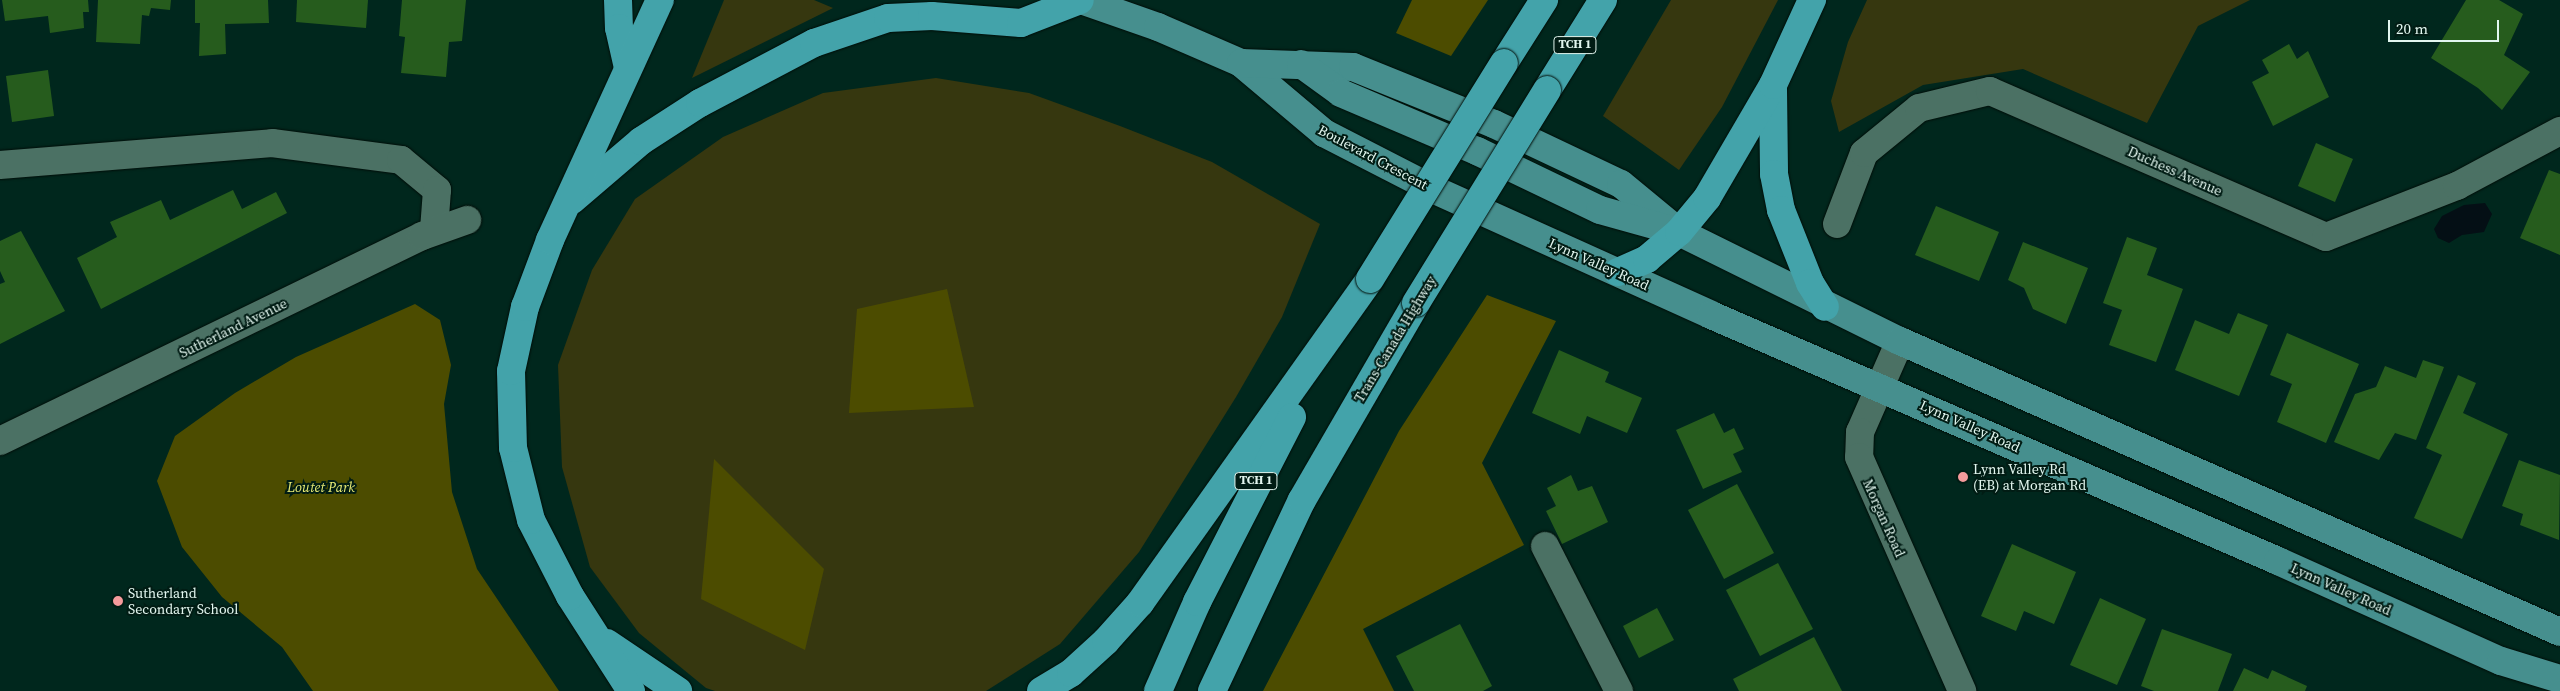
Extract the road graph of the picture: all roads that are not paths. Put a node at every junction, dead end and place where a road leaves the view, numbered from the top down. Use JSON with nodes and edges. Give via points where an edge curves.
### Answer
{"nodes":[{"id":1,"x":618,"y":0,"type":"edge"},
{"id":2,"x":660,"y":0,"type":"edge"},
{"id":3,"x":1080,"y":0,"type":"edge"},
{"id":4,"x":1544,"y":0,"type":"edge"},
{"id":5,"x":1603,"y":0,"type":"edge"},
{"id":6,"x":1812,"y":0,"type":"edge"},
{"id":7,"x":1241,"y":63,"type":"junction"},
{"id":8,"x":1301,"y":64,"type":"junction"},
{"id":9,"x":628,"y":68,"type":"junction"},
{"id":10,"x":1773,"y":85,"type":"junction"},
{"id":11,"x":2560,"y":132,"type":"edge"},
{"id":12,"x":0,"y":165,"type":"edge"},
{"id":13,"x":1437,"y":191,"type":"joint"},
{"id":14,"x":567,"y":204,"type":"junction"},
{"id":15,"x":467,"y":220,"type":"dead end"},
{"id":16,"x":1837,"y":224,"type":"dead end"},
{"id":17,"x":434,"y":230,"type":"junction"},
{"id":18,"x":1679,"y":232,"type":"junction"},
{"id":19,"x":1618,"y":272,"type":"junction"},
{"id":20,"x":1370,"y":279,"type":"junction"},
{"id":21,"x":1825,"y":307,"type":"junction"},
{"id":22,"x":1900,"y":341,"type":"junction"},
{"id":23,"x":1880,"y":387,"type":"junction"},
{"id":24,"x":0,"y":441,"type":"edge"},
{"id":25,"x":1545,"y":546,"type":"dead end"},
{"id":26,"x":2560,"y":632,"type":"edge"},
{"id":27,"x":600,"y":638,"type":"junction"},
{"id":28,"x":2560,"y":680,"type":"edge"},
{"id":29,"x":631,"y":691,"type":"edge"},
{"id":30,"x":678,"y":691,"type":"edge"},
{"id":31,"x":1041,"y":691,"type":"edge"},
{"id":32,"x":1158,"y":691,"type":"edge"},
{"id":33,"x":1212,"y":691,"type":"edge"},
{"id":34,"x":1619,"y":691,"type":"edge"},
{"id":35,"x":1962,"y":691,"type":"edge"}],
"edges":[{"from":1,"to":9,"type":"highway","via":[[619,28]]},
{"from":2,"to":9,"type":"highway"},
{"from":3,"to":7,"type":"main road","name":"Boulevard Crescent","via":[[1158,26]]},
{"from":3,"to":14,"type":"highway","via":[[1021,23],[932,16],[888,18],[814,43],[700,103],[649,136]]},
{"from":4,"to":20,"type":"highway","number":"TCH 1","bridge":true},
{"from":5,"to":33,"type":"highway","name":"Trans-Canada Highway","number":"TCH 1","bridge":true,"via":[[1416,303],[1302,500]]},
{"from":6,"to":10,"type":"highway"},
{"from":7,"to":8,"type":"main road","name":"Boulevard Crescent"},
{"from":7,"to":13,"type":"main road","name":"Boulevard Crescent","via":[[1324,133]]},
{"from":8,"to":18,"type":"main road","via":[[1342,93],[1477,151],[1600,210]]},
{"from":8,"to":18,"type":"main road","name":"Boulevard Crescent","via":[[1353,67],[1494,124],[1622,184]]},
{"from":9,"to":14,"type":"highway"},
{"from":10,"to":18,"type":"highway","via":[[1707,198]]},
{"from":10,"to":21,"type":"highway","via":[[1774,174],[1781,210],[1810,283]]},
{"from":11,"to":16,"type":"street","name":"Duchess Avenue","via":[[2457,186],[2326,237],[1990,91],[1919,108],[1864,153]]},
{"from":12,"to":17,"type":"street","via":[[272,143],[401,160],[437,190]]},
{"from":13,"to":19,"type":"main road","name":"Lynn Valley Road"},
{"from":14,"to":27,"type":"highway","via":[[525,307],[510,370],[512,448],[530,520],[570,596]]},
{"from":15,"to":17,"type":"street","name":"Sutherland Avenue"},
{"from":17,"to":24,"type":"street","name":"Sutherland Avenue"},
{"from":18,"to":19,"type":"highway","via":[[1647,259]]},
{"from":18,"to":21,"type":"main road"},
{"from":19,"to":23,"type":"main road","name":"Lynn Valley Road"},
{"from":20,"to":31,"type":"highway","via":[[1140,603],[1106,641],[1070,672]]},
{"from":20,"to":32,"type":"highway","number":"TCH 1","via":[[1257,480]]},
{"from":21,"to":22,"type":"main road"},
{"from":22,"to":23,"type":"street","name":"Morgan Road"},
{"from":22,"to":26,"type":"main road"},
{"from":23,"to":28,"type":"main road","name":"Lynn Valley Road","via":[[2501,661]]},
{"from":23,"to":35,"type":"street","name":"Morgan Road","via":[[1860,432],[1859,457]]},
{"from":25,"to":34,"type":"street"},
{"from":27,"to":29,"type":"highway"},
{"from":27,"to":30,"type":"highway"}]}
